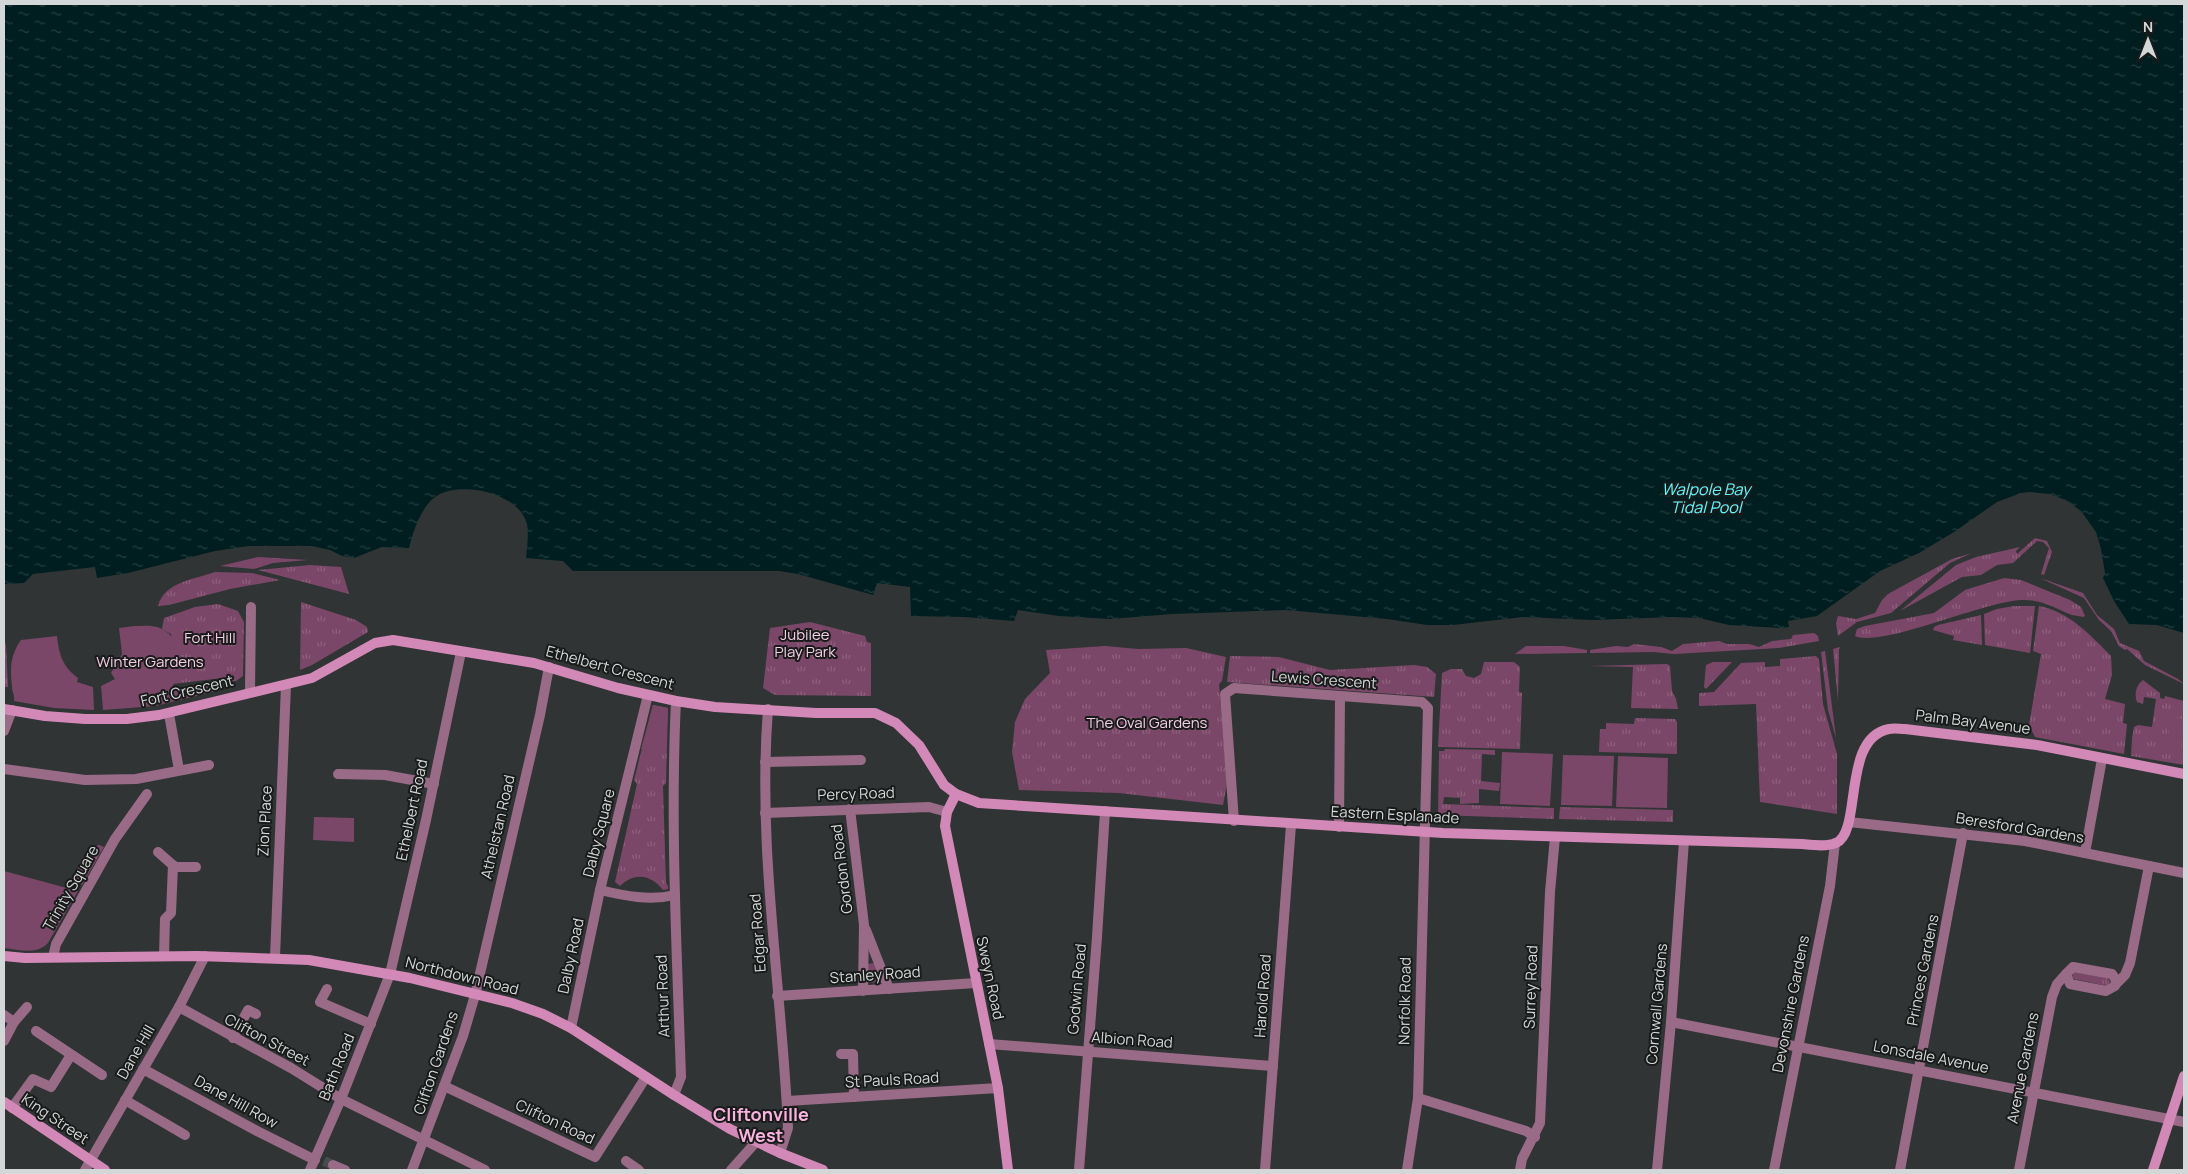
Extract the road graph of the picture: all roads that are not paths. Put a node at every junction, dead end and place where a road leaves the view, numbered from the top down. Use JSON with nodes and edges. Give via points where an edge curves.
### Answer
{"nodes":[{"id":1,"x":251,"y":607,"type":"dead end"},
{"id":2,"x":435,"y":648,"type":"joint"},
{"id":3,"x":461,"y":652,"type":"junction"},
{"id":4,"x":549,"y":667,"type":"junction"},
{"id":5,"x":286,"y":685,"type":"junction"},
{"id":6,"x":250,"y":692,"type":"junction"},
{"id":7,"x":648,"y":695,"type":"junction"},
{"id":8,"x":1340,"y":696,"type":"junction"},
{"id":9,"x":676,"y":701,"type":"junction"},
{"id":10,"x":1422,"y":702,"type":"joint"},
{"id":11,"x":8,"y":709,"type":"edge"},
{"id":12,"x":768,"y":709,"type":"junction"},
{"id":13,"x":170,"y":714,"type":"junction"},
{"id":14,"x":4,"y":731,"type":"edge"},
{"id":15,"x":2102,"y":759,"type":"junction"},
{"id":16,"x":861,"y":760,"type":"dead end"},
{"id":17,"x":765,"y":762,"type":"junction"},
{"id":18,"x":209,"y":764,"type":"dead end"},
{"id":19,"x":4,"y":769,"type":"edge"},
{"id":20,"x":179,"y":770,"type":"junction"},
{"id":21,"x":338,"y":774,"type":"dead end"},
{"id":22,"x":2184,"y":774,"type":"edge"},
{"id":23,"x":434,"y":784,"type":"junction"},
{"id":24,"x":147,"y":794,"type":"dead end"},
{"id":25,"x":956,"y":794,"type":"junction"},
{"id":26,"x":850,"y":810,"type":"junction"},
{"id":27,"x":1105,"y":811,"type":"junction"},
{"id":28,"x":947,"y":812,"type":"junction"},
{"id":29,"x":765,"y":813,"type":"junction"},
{"id":30,"x":1234,"y":820,"type":"junction"},
{"id":31,"x":1849,"y":822,"type":"junction"},
{"id":32,"x":1291,"y":825,"type":"junction"},
{"id":33,"x":1340,"y":827,"type":"junction"},
{"id":34,"x":1424,"y":832,"type":"junction"},
{"id":35,"x":1964,"y":833,"type":"junction"},
{"id":36,"x":1555,"y":837,"type":"junction"},
{"id":37,"x":1684,"y":840,"type":"junction"},
{"id":38,"x":1835,"y":843,"type":"junction"},
{"id":39,"x":158,"y":852,"type":"dead end"},
{"id":40,"x":2085,"y":853,"type":"junction"},
{"id":41,"x":173,"y":865,"type":"junction"},
{"id":42,"x":2149,"y":866,"type":"junction"},
{"id":43,"x":196,"y":867,"type":"dead end"},
{"id":44,"x":2184,"y":872,"type":"edge"},
{"id":45,"x":600,"y":890,"type":"junction"},
{"id":46,"x":675,"y":895,"type":"junction"},
{"id":47,"x":864,"y":925,"type":"junction"},
{"id":48,"x":4,"y":956,"type":"edge"},
{"id":49,"x":164,"y":956,"type":"junction"},
{"id":50,"x":205,"y":956,"type":"junction"},
{"id":51,"x":53,"y":957,"type":"junction"},
{"id":52,"x":274,"y":958,"type":"junction"},
{"id":53,"x":390,"y":974,"type":"junction"},
{"id":54,"x":2066,"y":974,"type":"junction"},
{"id":55,"x":976,"y":983,"type":"junction"},
{"id":56,"x":2117,"y":983,"type":"junction"},
{"id":57,"x":327,"y":988,"type":"dead end"},
{"id":58,"x":889,"y":989,"type":"junction"},
{"id":59,"x":863,"y":991,"type":"junction"},
{"id":60,"x":475,"y":995,"type":"junction"},
{"id":61,"x":777,"y":996,"type":"junction"},
{"id":62,"x":26,"y":1007,"type":"dead end"},
{"id":63,"x":179,"y":1007,"type":"junction"},
{"id":64,"x":256,"y":1014,"type":"dead end"},
{"id":65,"x":4,"y":1015,"type":"edge"},
{"id":66,"x":14,"y":1022,"type":"junction"},
{"id":67,"x":1671,"y":1022,"type":"junction"},
{"id":68,"x":371,"y":1024,"type":"junction"},
{"id":69,"x":571,"y":1028,"type":"junction"},
{"id":70,"x":36,"y":1031,"type":"dead end"},
{"id":71,"x":233,"y":1038,"type":"junction"},
{"id":72,"x":4,"y":1041,"type":"edge"},
{"id":73,"x":989,"y":1044,"type":"junction"},
{"id":74,"x":1798,"y":1047,"type":"junction"},
{"id":75,"x":1087,"y":1052,"type":"junction"},
{"id":76,"x":841,"y":1054,"type":"dead end"},
{"id":77,"x":71,"y":1055,"type":"junction"},
{"id":78,"x":1272,"y":1066,"type":"junction"},
{"id":79,"x":143,"y":1069,"type":"junction"},
{"id":80,"x":1919,"y":1070,"type":"junction"},
{"id":81,"x":102,"y":1075,"type":"dead end"},
{"id":82,"x":2184,"y":1076,"type":"edge"},
{"id":83,"x":646,"y":1077,"type":"junction"},
{"id":84,"x":444,"y":1086,"type":"junction"},
{"id":85,"x":998,"y":1088,"type":"junction"},
{"id":86,"x":2033,"y":1093,"type":"junction"},
{"id":87,"x":674,"y":1095,"type":"junction"},
{"id":88,"x":854,"y":1097,"type":"junction"},
{"id":89,"x":1418,"y":1098,"type":"junction"},
{"id":90,"x":342,"y":1099,"type":"junction"},
{"id":91,"x":125,"y":1100,"type":"junction"},
{"id":92,"x":787,"y":1101,"type":"junction"},
{"id":93,"x":8,"y":1105,"type":"edge"},
{"id":94,"x":2170,"y":1118,"type":"junction"},
{"id":95,"x":2184,"y":1122,"type":"edge"},
{"id":96,"x":186,"y":1135,"type":"dead end"},
{"id":97,"x":1534,"y":1137,"type":"junction"},
{"id":98,"x":424,"y":1141,"type":"junction"},
{"id":99,"x":756,"y":1142,"type":"junction"},
{"id":100,"x":780,"y":1153,"type":"junction"},
{"id":101,"x":626,"y":1161,"type":"dead end"},
{"id":102,"x":319,"y":1163,"type":"edge"},
{"id":103,"x":87,"y":1166,"type":"edge"},
{"id":104,"x":105,"y":1170,"type":"edge"},
{"id":105,"x":345,"y":1170,"type":"edge"},
{"id":106,"x":412,"y":1170,"type":"edge"},
{"id":107,"x":484,"y":1170,"type":"edge"},
{"id":108,"x":639,"y":1170,"type":"edge"},
{"id":109,"x":731,"y":1170,"type":"edge"},
{"id":110,"x":823,"y":1170,"type":"edge"},
{"id":111,"x":1008,"y":1170,"type":"edge"},
{"id":112,"x":1079,"y":1170,"type":"edge"},
{"id":113,"x":1265,"y":1170,"type":"edge"},
{"id":114,"x":1407,"y":1170,"type":"edge"},
{"id":115,"x":1520,"y":1170,"type":"edge"},
{"id":116,"x":1657,"y":1170,"type":"edge"},
{"id":117,"x":1774,"y":1170,"type":"edge"},
{"id":118,"x":1900,"y":1170,"type":"edge"},
{"id":119,"x":2019,"y":1170,"type":"edge"},
{"id":120,"x":2153,"y":1170,"type":"edge"}],
"edges":[{"from":1,"to":6,"type":"street"},
{"from":2,"to":3,"type":"main road","name":"Ethelbert Crescent"},
{"from":2,"to":5,"type":"main road","name":"Fort Crescent","via":[[393,640],[380,641],[312,678]]},
{"from":3,"to":4,"type":"main road","name":"Ethelbert Crescent"},
{"from":3,"to":23,"type":"street","name":"Ethelbert Road"},
{"from":4,"to":7,"type":"main road","name":"Ethelbert Crescent"},
{"from":4,"to":60,"type":"street","name":"Athelstan Road"},
{"from":5,"to":6,"type":"main road","name":"Fort Crescent"},
{"from":5,"to":52,"type":"street","name":"Zion Place"},
{"from":6,"to":13,"type":"main road","name":"Fort Crescent"},
{"from":7,"to":9,"type":"main road","name":"Ethelbert Crescent"},
{"from":7,"to":45,"type":"street","name":"Dalby Square"},
{"from":8,"to":10,"type":"street","name":"Lewis Crescent"},
{"from":8,"to":30,"type":"street","name":"Lewis Crescent","via":[[1234,688],[1225,694]]},
{"from":8,"to":33,"type":"street"},
{"from":9,"to":12,"type":"main road","name":"Ethelbert Crescent","via":[[715,707]]},
{"from":9,"to":46,"type":"street"},
{"from":10,"to":34,"type":"street","name":"Norfolk Road","via":[[1428,708]]},
{"from":11,"to":13,"type":"main road","name":"Fort Crescent","via":[[98,720]]},
{"from":11,"to":14,"type":"street"},
{"from":12,"to":17,"type":"street","name":"Edgar Road"},
{"from":12,"to":25,"type":"main road","name":"Ethelbert Crescent","via":[[816,713],[865,711],[885,716],[923,750],[938,779]]},
{"from":13,"to":20,"type":"street"},
{"from":15,"to":22,"type":"main road","name":"Palm Bay Avenue"},
{"from":15,"to":31,"type":"main road","name":"Palm Bay Avenue","via":[[2037,745],[1888,729],[1874,737],[1860,760]]},
{"from":15,"to":40,"type":"street"},
{"from":16,"to":17,"type":"street"},
{"from":17,"to":29,"type":"street","name":"Edgar Road"},
{"from":18,"to":20,"type":"street"},
{"from":19,"to":20,"type":"street","via":[[86,780],[136,779]]},
{"from":21,"to":23,"type":"street","via":[[385,775]]},
{"from":23,"to":53,"type":"street","name":"Ethelbert Road"},
{"from":24,"to":51,"type":"street","name":"Trinity Square","via":[[115,840],[53,949]]},
{"from":25,"to":27,"type":"main road","name":"Eastern Esplanade","via":[[979,803]]},
{"from":25,"to":28,"type":"main road","name":"Sweyn Road"},
{"from":26,"to":28,"type":"street","name":"Percy Road","via":[[929,807]]},
{"from":26,"to":29,"type":"street","name":"Percy Road"},
{"from":26,"to":47,"type":"street","name":"Gordon Road"},
{"from":27,"to":30,"type":"main road","name":"Eastern Esplanade"},
{"from":27,"to":75,"type":"street","name":"Godwin Road"},
{"from":28,"to":55,"type":"main road","name":"Sweyn Road","via":[[945,826]]},
{"from":29,"to":61,"type":"street","name":"Edgar Road"},
{"from":30,"to":32,"type":"main road","name":"Eastern Esplanade"},
{"from":31,"to":35,"type":"street","name":"Beresford Gardens"},
{"from":31,"to":38,"type":"main road","name":"Palm Bay Avenue","via":[[1842,839]]},
{"from":32,"to":33,"type":"main road","name":"Eastern Esplanade"},
{"from":32,"to":78,"type":"street","name":"Harold Road"},
{"from":33,"to":34,"type":"main road","name":"Eastern Esplanade"},
{"from":34,"to":36,"type":"main road","name":"Eastern Esplanade"},
{"from":34,"to":89,"type":"street","name":"Norfolk Road"},
{"from":35,"to":40,"type":"street","name":"Beresford Gardens"},
{"from":35,"to":80,"type":"street","name":"Princes Gardens"},
{"from":36,"to":37,"type":"main road","name":"Eastern Esplanade"},
{"from":36,"to":97,"type":"street","name":"Surrey Road","via":[[1540,1123]]},
{"from":37,"to":38,"type":"main road","name":"Eastern Esplanade"},
{"from":37,"to":67,"type":"street","name":"Cornwall Gardens"},
{"from":38,"to":74,"type":"street","name":"Devonshire Gardens"},
{"from":39,"to":41,"type":"street"},
{"from":40,"to":42,"type":"street","name":"Beresford Gardens"},
{"from":41,"to":43,"type":"street"},
{"from":41,"to":49,"type":"street","via":[[171,913],[165,919]]},
{"from":42,"to":44,"type":"street","name":"Beresford Gardens"},
{"from":42,"to":56,"type":"street","via":[[2130,963]]},
{"from":45,"to":46,"type":"street","name":"Dalby Square","via":[[642,898]]},
{"from":45,"to":69,"type":"street","name":"Dalby Road"},
{"from":46,"to":87,"type":"street","name":"Arthur Road","via":[[681,1077]]},
{"from":47,"to":58,"type":"street","name":"Gordon Road"},
{"from":47,"to":59,"type":"street","name":"Gordon Road"},
{"from":48,"to":51,"type":"main road"},
{"from":49,"to":50,"type":"main road","name":"Northdown Road"},
{"from":49,"to":51,"type":"main road","name":"Northdown Road"},
{"from":50,"to":52,"type":"main road","name":"Northdown Road"},
{"from":50,"to":63,"type":"street","name":"Dane Hill"},
{"from":52,"to":53,"type":"main road","name":"Northdown Road","via":[[309,960]]},
{"from":53,"to":60,"type":"main road","name":"Northdown Road"},
{"from":53,"to":68,"type":"street","name":"Bath Road"},
{"from":54,"to":56,"type":"street","via":[[2076,967],[2112,974]]},
{"from":54,"to":56,"type":"street","via":[[2070,984],[2106,991]]},
{"from":54,"to":86,"type":"street","name":"Avenue Gardens","via":[[2052,997]]},
{"from":55,"to":58,"type":"street","name":"Stanley Road"},
{"from":55,"to":73,"type":"main road","name":"Sweyn Road"},
{"from":57,"to":68,"type":"street","via":[[320,1002]]},
{"from":58,"to":59,"type":"street","name":"Stanley Road"},
{"from":59,"to":61,"type":"street","name":"Stanley Road"},
{"from":60,"to":69,"type":"main road","name":"Northdown Road","via":[[527,1008]]},
{"from":60,"to":84,"type":"street","name":"Clifton Gardens"},
{"from":61,"to":92,"type":"street","name":"Edgar Road"},
{"from":62,"to":66,"type":"street"},
{"from":63,"to":71,"type":"street","name":"Clifton Street"},
{"from":63,"to":79,"type":"street","name":"Dane Hill"},
{"from":64,"to":71,"type":"street","via":[[248,1010]]},
{"from":65,"to":66,"type":"street"},
{"from":66,"to":72,"type":"street"},
{"from":67,"to":74,"type":"street","name":"Lonsdale Avenue"},
{"from":67,"to":116,"type":"street","name":"Cornwall Gardens"},
{"from":68,"to":90,"type":"street","name":"Bath Road"},
{"from":69,"to":83,"type":"main road","name":"Northdown Road"},
{"from":70,"to":77,"type":"street"},
{"from":71,"to":90,"type":"street","name":"Clifton Street"},
{"from":73,"to":75,"type":"street","name":"Albion Road"},
{"from":73,"to":85,"type":"main road","name":"Sweyn Road"},
{"from":74,"to":80,"type":"street","name":"Lonsdale Avenue"},
{"from":74,"to":117,"type":"street","name":"Devonshire Gardens"},
{"from":75,"to":78,"type":"street","name":"Albion Road"},
{"from":75,"to":112,"type":"street","name":"Godwin Road"},
{"from":76,"to":88,"type":"street","via":[[853,1054]]},
{"from":77,"to":81,"type":"street"},
{"from":77,"to":93,"type":"street","via":[[51,1087],[33,1079]]},
{"from":78,"to":113,"type":"street","name":"Harold Road"},
{"from":79,"to":91,"type":"street","name":"Dane Hill"},
{"from":79,"to":102,"type":"street","name":"Dane Hill Row"},
{"from":80,"to":86,"type":"street","name":"Lonsdale Avenue"},
{"from":80,"to":118,"type":"street","name":"Princes Gardens"},
{"from":82,"to":94,"type":"main road"},
{"from":83,"to":84,"type":"street","name":"Clifton Road","via":[[595,1157]]},
{"from":83,"to":87,"type":"main road","name":"Northdown Road"},
{"from":84,"to":98,"type":"street","name":"Clifton Gardens"},
{"from":85,"to":88,"type":"street","name":"St Pauls Road"},
{"from":85,"to":111,"type":"main road","name":"Sweyn Road"},
{"from":86,"to":94,"type":"street","name":"Lonsdale Avenue"},
{"from":86,"to":119,"type":"street","name":"Avenue Gardens"},
{"from":87,"to":99,"type":"main road","name":"Northdown Road"},
{"from":88,"to":92,"type":"street","name":"St Pauls Road"},
{"from":89,"to":97,"type":"street","via":[[1526,1131]]},
{"from":89,"to":114,"type":"street","name":"Norfolk Road"},
{"from":90,"to":98,"type":"street","name":"Clifton Street"},
{"from":90,"to":102,"type":"street","name":"Bath Road"},
{"from":91,"to":96,"type":"street"},
{"from":91,"to":103,"type":"street","name":"Dane Hill"},
{"from":92,"to":100,"type":"street","name":"Edgar Road","via":[[788,1128]]},
{"from":93,"to":103,"type":"main road","name":"King Street"},
{"from":94,"to":95,"type":"street","name":"Lonsdale Avenue"},
{"from":94,"to":120,"type":"main road"},
{"from":97,"to":115,"type":"street","name":"Surrey Road","via":[[1522,1158]]},
{"from":98,"to":106,"type":"street","name":"Clifton Gardens"},
{"from":98,"to":107,"type":"street","name":"Clifton Street"},
{"from":99,"to":100,"type":"main road","name":"Northdown Road"},
{"from":99,"to":109,"type":"street"},
{"from":100,"to":110,"type":"main road","name":"Northdown Road"},
{"from":101,"to":108,"type":"street"},
{"from":102,"to":105,"type":"street","name":"Dane Hill Row"},
{"from":103,"to":104,"type":"main road","name":"King Street"}]}
